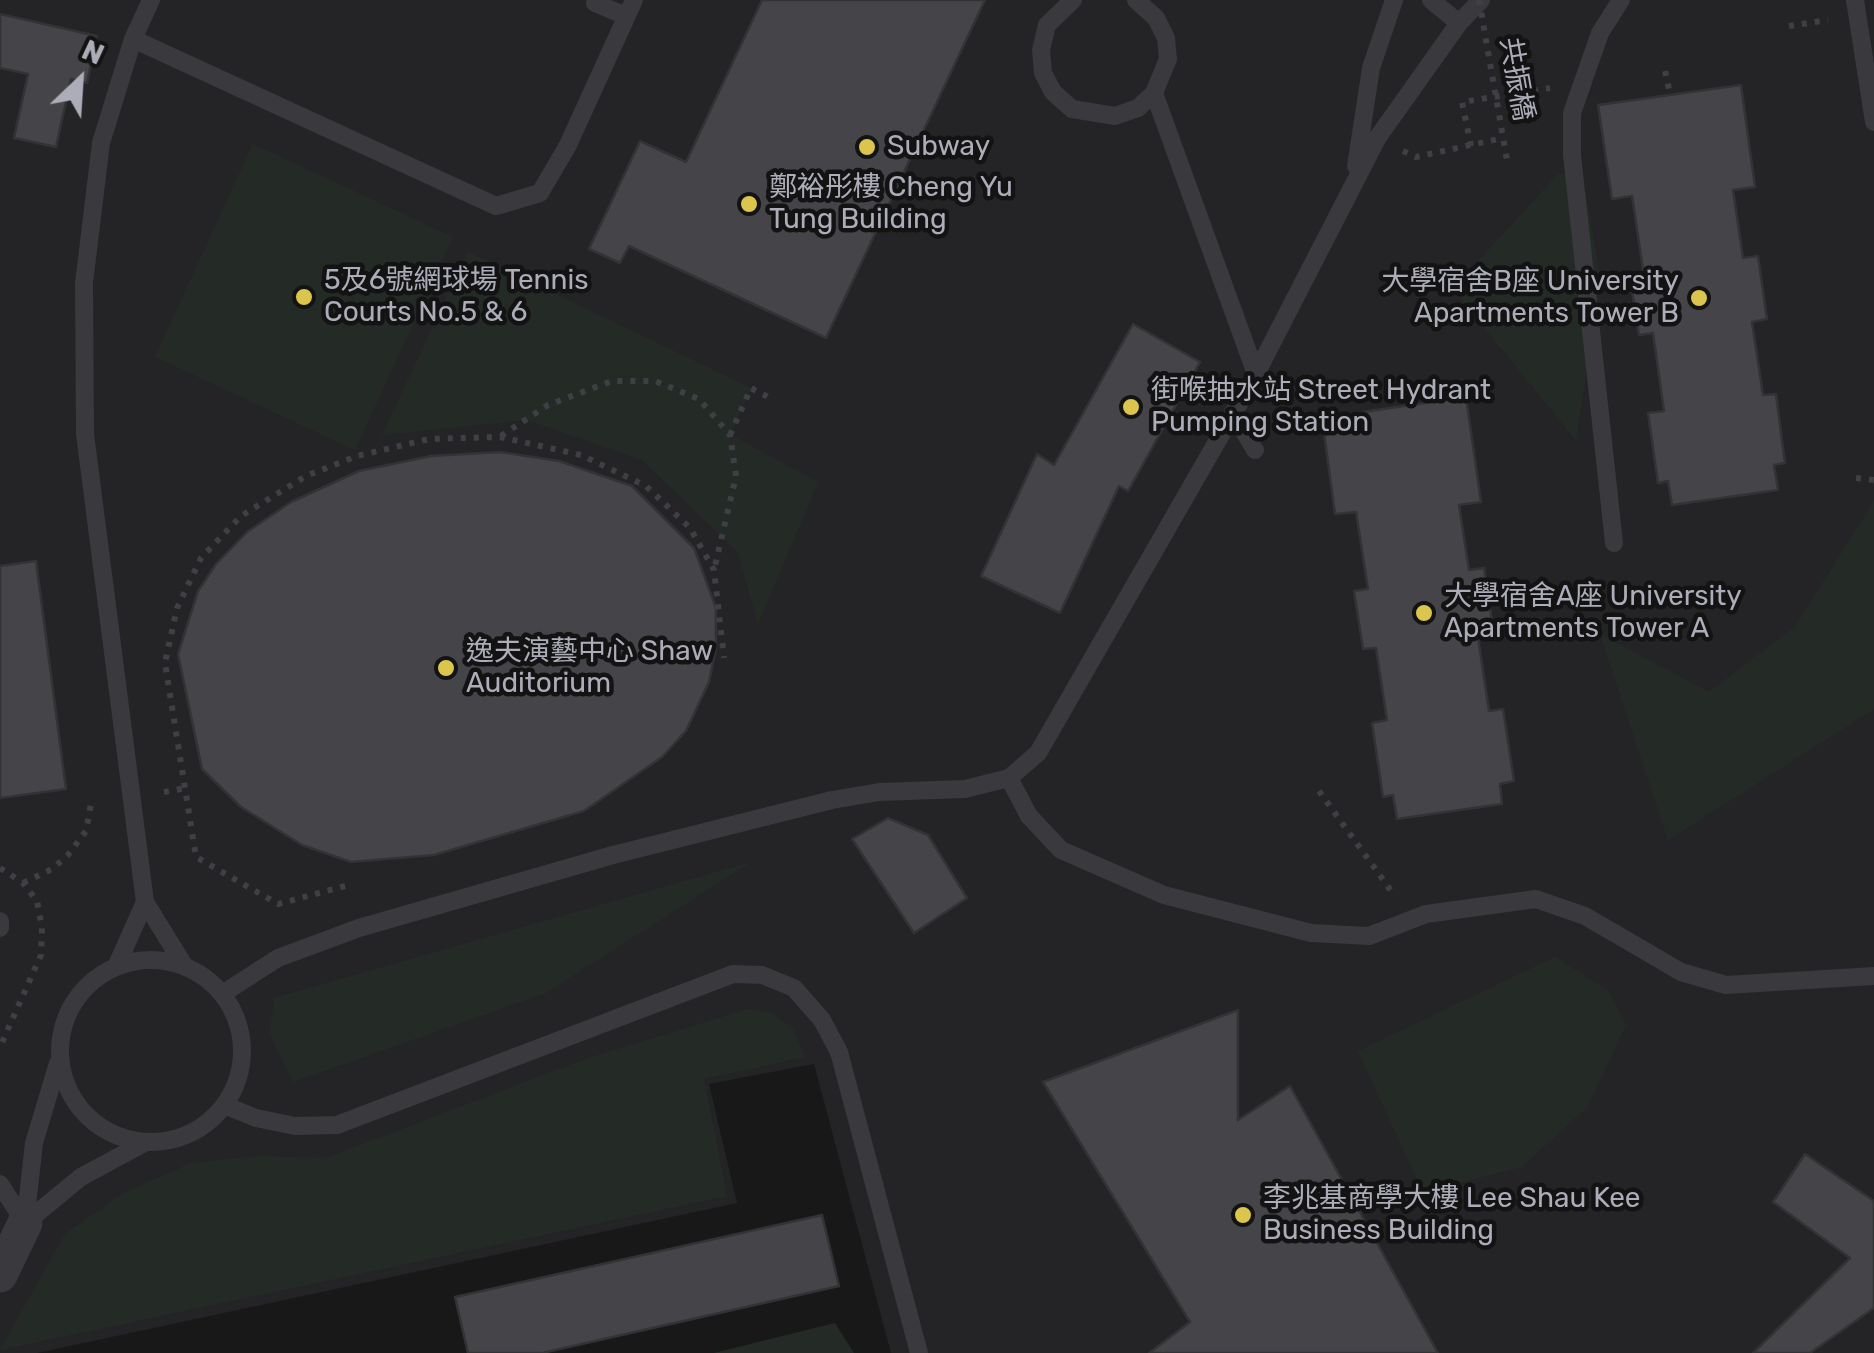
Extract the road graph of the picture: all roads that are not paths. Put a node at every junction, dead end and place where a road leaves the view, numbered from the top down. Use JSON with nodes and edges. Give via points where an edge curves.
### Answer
{"nodes":[{"id":1,"x":151,"y":0,"type":"edge"},
{"id":2,"x":1072,"y":0,"type":"edge"},
{"id":3,"x":1136,"y":0,"type":"edge"},
{"id":4,"x":1394,"y":0,"type":"edge"},
{"id":5,"x":1432,"y":0,"type":"edge"},
{"id":6,"x":1480,"y":0,"type":"edge"},
{"id":7,"x":1621,"y":0,"type":"edge"},
{"id":8,"x":1855,"y":0,"type":"edge"},
{"id":9,"x":595,"y":2,"type":"dead end"},
{"id":10,"x":630,"y":8,"type":"edge"},
{"id":11,"x":1459,"y":23,"type":"junction"},
{"id":12,"x":132,"y":39,"type":"junction"},
{"id":13,"x":1154,"y":93,"type":"junction"},
{"id":14,"x":1874,"y":122,"type":"edge"},
{"id":15,"x":1354,"y":181,"type":"junction"},
{"id":16,"x":1256,"y":374,"type":"junction"},
{"id":17,"x":1233,"y":412,"type":"junction"},
{"id":18,"x":1256,"y":450,"type":"dead end"},
{"id":19,"x":1614,"y":542,"type":"dead end"},
{"id":20,"x":1009,"y":778,"type":"junction"},
{"id":21,"x":145,"y":902,"type":"junction"},
{"id":22,"x":116,"y":967,"type":"junction"},
{"id":23,"x":185,"y":967,"type":"junction"},
{"id":24,"x":1874,"y":976,"type":"edge"},
{"id":25,"x":222,"y":994,"type":"junction"},
{"id":26,"x":59,"y":1058,"type":"junction"},
{"id":27,"x":224,"y":1105,"type":"junction"},
{"id":28,"x":146,"y":1142,"type":"junction"},
{"id":29,"x":0,"y":1184,"type":"edge"},
{"id":30,"x":24,"y":1223,"type":"junction"},
{"id":31,"x":0,"y":1274,"type":"edge"},
{"id":32,"x":919,"y":1353,"type":"edge"}],
"edges":[{"from":1,"to":12,"type":"lane"},
{"from":2,"to":13,"type":"lane","via":[[1048,25],[1041,50],[1053,92],[1093,116],[1138,108]]},
{"from":3,"to":13,"type":"lane","via":[[1166,38],[1168,59]]},
{"from":4,"to":15,"type":"lane","via":[[1371,68]]},
{"from":5,"to":11,"type":"lane"},
{"from":6,"to":11,"type":"lane"},
{"from":7,"to":19,"type":"lane","via":[[1585,68],[1572,127]]},
{"from":8,"to":14,"type":"lane"},
{"from":9,"to":10,"type":"lane"},
{"from":10,"to":12,"type":"lane","via":[[540,193],[496,206]]},
{"from":11,"to":15,"type":"lane"},
{"from":12,"to":21,"type":"lane","via":[[101,142],[86,260],[84,434]]},
{"from":13,"to":16,"type":"lane"},
{"from":15,"to":16,"type":"lane"},
{"from":16,"to":17,"type":"lane"},
{"from":17,"to":18,"type":"lane"},
{"from":17,"to":20,"type":"lane","via":[[1038,753]]},
{"from":20,"to":24,"type":"lane","via":[[1030,816],[1061,850],[1164,895],[1311,933],[1369,936],[1412,920],[1536,899],[1585,916],[1681,972],[1726,985]]},
{"from":20,"to":25,"type":"lane","via":[[964,789],[832,800],[613,855],[359,928],[278,958]]},
{"from":21,"to":22,"type":"lane"},
{"from":21,"to":23,"type":"lane"},
{"from":22,"to":23,"type":"lane","via":[[140,960]]},
{"from":22,"to":26,"type":"lane","via":[[73,1003]]},
{"from":23,"to":25,"type":"lane"},
{"from":25,"to":27,"type":"lane","via":[[238,1026],[242,1054]]},
{"from":26,"to":28,"type":"lane","via":[[65,1086],[98,1126]]},
{"from":26,"to":30,"type":"lane","via":[[34,1144]]},
{"from":27,"to":28,"type":"lane","via":[[203,1127]]},
{"from":27,"to":32,"type":"lane","via":[[296,1126],[337,1124],[733,974],[762,975],[794,988],[839,1052]]},
{"from":28,"to":30,"type":"lane","via":[[80,1177]]},
{"from":29,"to":30,"type":"lane"},
{"from":30,"to":31,"type":"street"}]}
